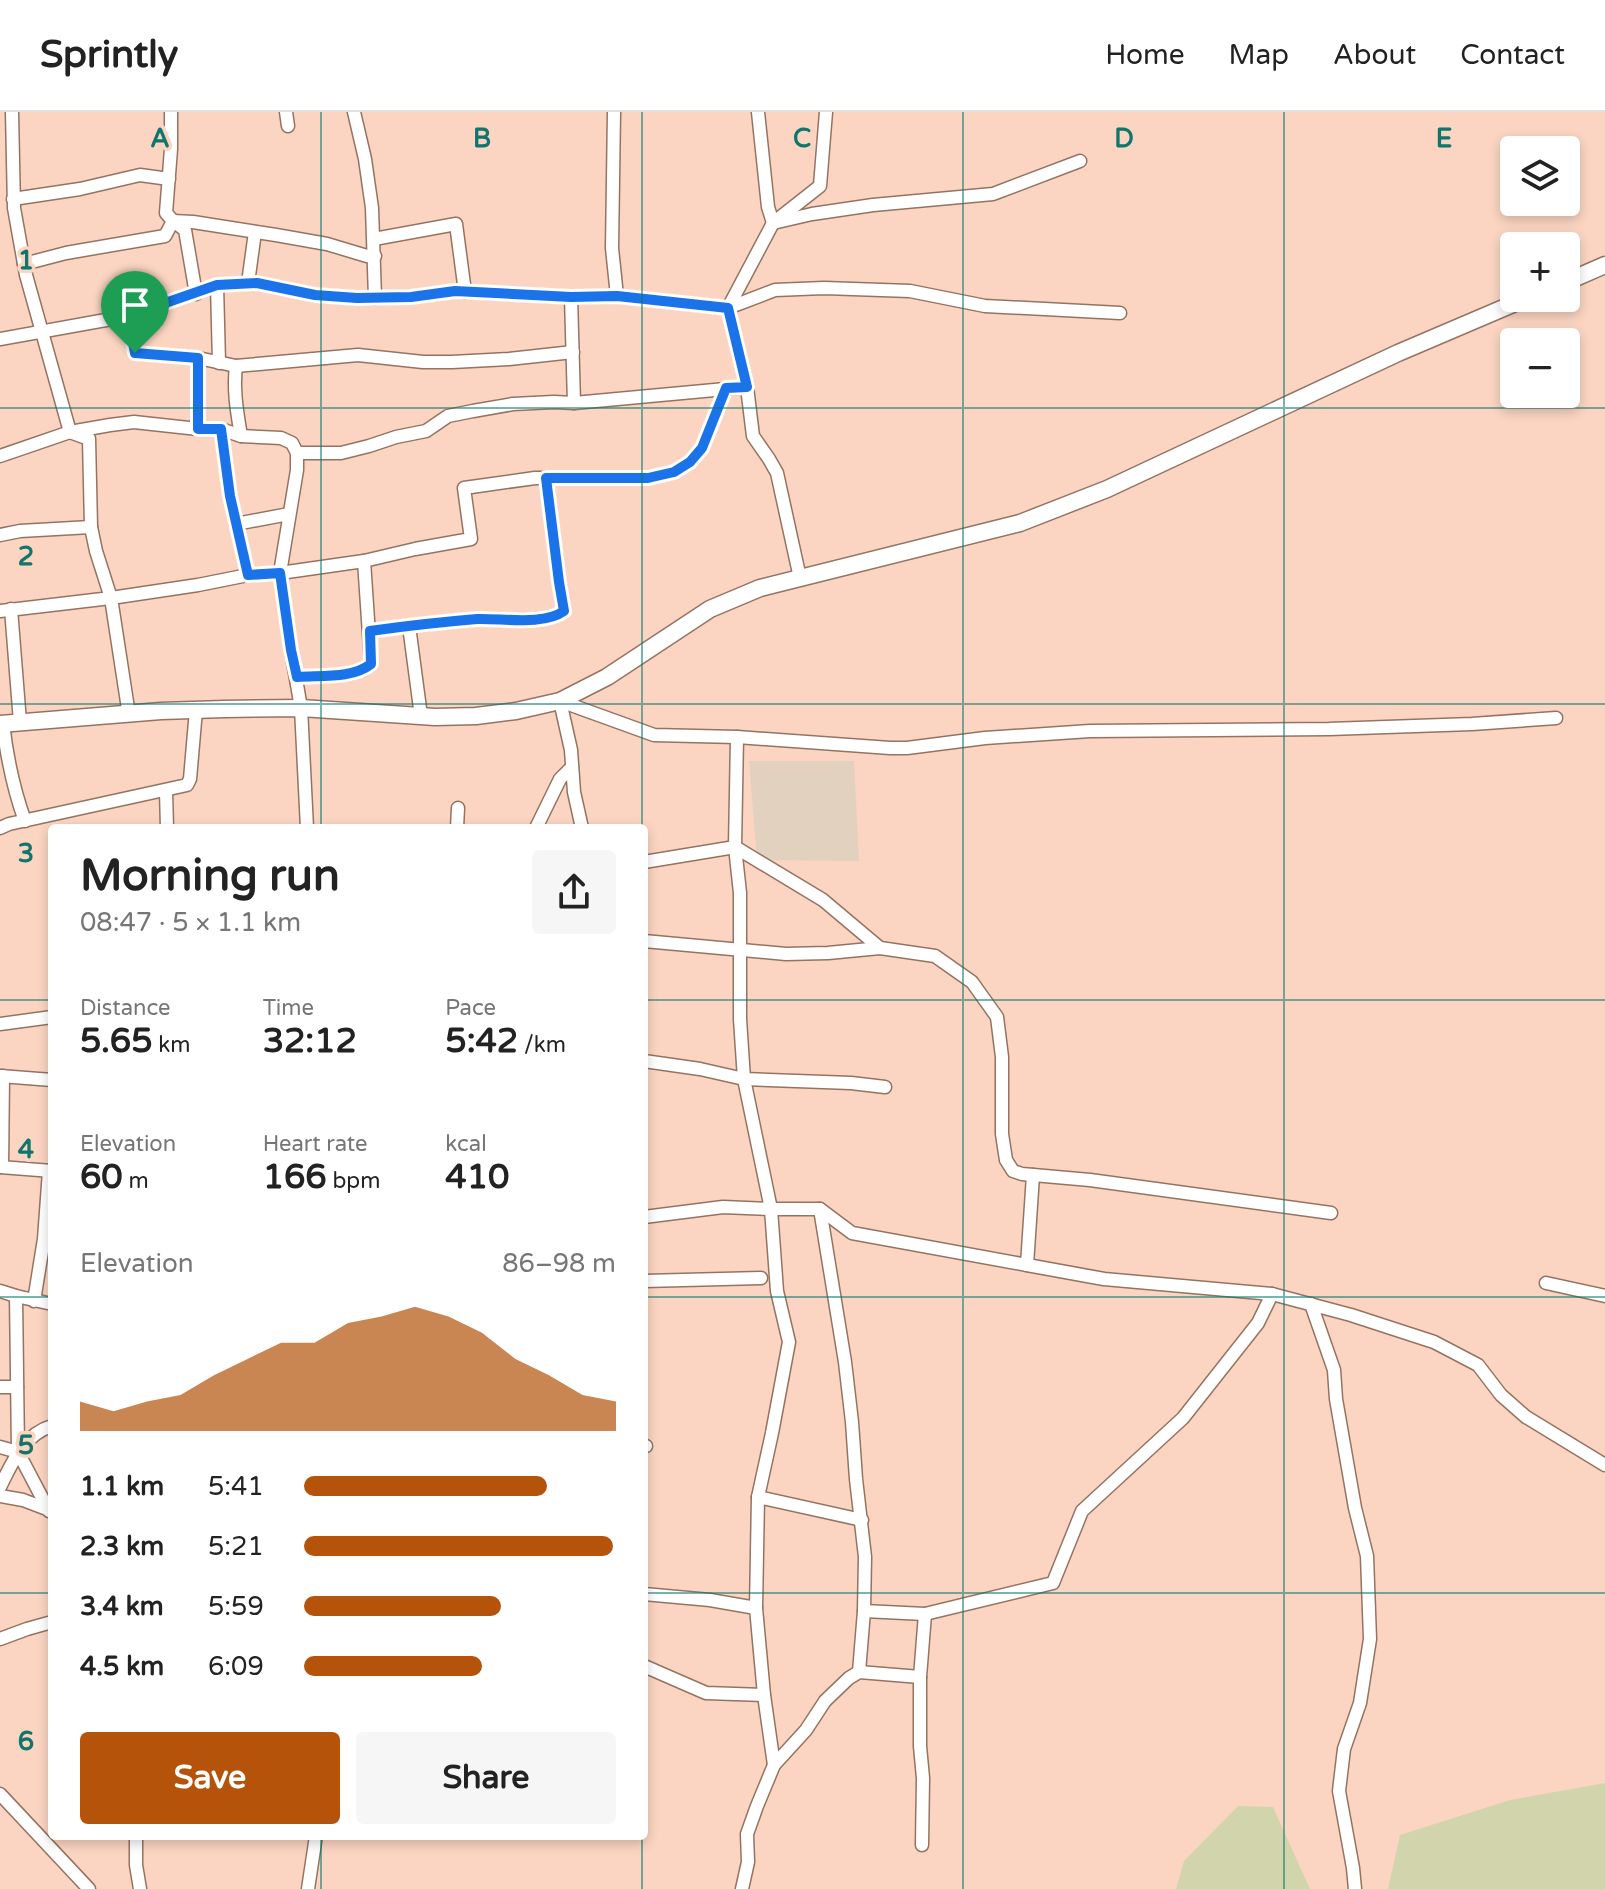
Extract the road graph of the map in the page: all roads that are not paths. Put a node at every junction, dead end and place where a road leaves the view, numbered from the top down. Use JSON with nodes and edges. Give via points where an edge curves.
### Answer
{"nodes":[{"id":1,"x":12,"y":112,"type":"edge"},
{"id":2,"x":171,"y":112,"type":"edge"},
{"id":3,"x":286,"y":112,"type":"edge"},
{"id":4,"x":354,"y":112,"type":"edge"},
{"id":5,"x":614,"y":112,"type":"edge"},
{"id":6,"x":758,"y":112,"type":"edge"},
{"id":7,"x":826,"y":112,"type":"edge"},
{"id":8,"x":288,"y":126,"type":"dead end"},
{"id":9,"x":1080,"y":161,"type":"dead end"},
{"id":10,"x":169,"y":179,"type":"junction"},
{"id":11,"x":13,"y":204,"type":"junction"},
{"id":12,"x":0,"y":211,"type":"edge"},
{"id":13,"x":173,"y":221,"type":"junction"},
{"id":14,"x":773,"y":223,"type":"junction"},
{"id":15,"x":255,"y":232,"type":"junction"},
{"id":16,"x":374,"y":239,"type":"junction"},
{"id":17,"x":375,"y":256,"type":"junction"},
{"id":18,"x":24,"y":264,"type":"junction"},
{"id":19,"x":1605,"y":265,"type":"edge"},
{"id":20,"x":1580,"y":276,"type":"edge"},
{"id":21,"x":248,"y":283,"type":"junction"},
{"id":22,"x":217,"y":285,"type":"junction"},
{"id":23,"x":465,"y":292,"type":"junction"},
{"id":24,"x":196,"y":294,"type":"junction"},
{"id":25,"x":617,"y":296,"type":"junction"},
{"id":26,"x":571,"y":297,"type":"junction"},
{"id":27,"x":375,"y":298,"type":"junction"},
{"id":28,"x":728,"y":308,"type":"junction"},
{"id":29,"x":1500,"y":310,"type":"edge"},
{"id":30,"x":1120,"y":313,"type":"dead end"},
{"id":31,"x":128,"y":316,"type":"junction"},
{"id":32,"x":40,"y":333,"type":"junction"},
{"id":33,"x":0,"y":339,"type":"edge"},
{"id":34,"x":573,"y":352,"type":"junction"},
{"id":35,"x":198,"y":358,"type":"junction"},
{"id":36,"x":219,"y":363,"type":"junction"},
{"id":37,"x":236,"y":366,"type":"junction"},
{"id":38,"x":747,"y":387,"type":"junction"},
{"id":39,"x":726,"y":388,"type":"junction"},
{"id":40,"x":574,"y":403,"type":"junction"},
{"id":41,"x":198,"y":429,"type":"junction"},
{"id":42,"x":221,"y":429,"type":"junction"},
{"id":43,"x":70,"y":432,"type":"junction"},
{"id":44,"x":241,"y":436,"type":"junction"},
{"id":45,"x":297,"y":453,"type":"junction"},
{"id":46,"x":0,"y":456,"type":"edge"},
{"id":47,"x":546,"y":478,"type":"junction"},
{"id":48,"x":289,"y":514,"type":"junction"},
{"id":49,"x":236,"y":524,"type":"junction"},
{"id":50,"x":91,"y":527,"type":"junction"},
{"id":51,"x":0,"y":535,"type":"edge"},
{"id":52,"x":364,"y":561,"type":"junction"},
{"id":53,"x":280,"y":573,"type":"junction"},
{"id":54,"x":248,"y":575,"type":"junction"},
{"id":55,"x":800,"y":578,"type":"junction"},
{"id":56,"x":111,"y":598,"type":"junction"},
{"id":57,"x":6,"y":610,"type":"edge"},
{"id":58,"x":409,"y":626,"type":"junction"},
{"id":59,"x":370,"y":631,"type":"junction"},
{"id":60,"x":297,"y":677,"type":"junction"},
{"id":61,"x":560,"y":701,"type":"junction"},
{"id":62,"x":301,"y":708,"type":"junction"},
{"id":63,"x":196,"y":710,"type":"junction"},
{"id":64,"x":129,"y":715,"type":"junction"},
{"id":65,"x":421,"y":716,"type":"junction"},
{"id":66,"x":1556,"y":718,"type":"dead end"},
{"id":67,"x":8,"y":723,"type":"edge"},
{"id":68,"x":737,"y":737,"type":"junction"},
{"id":69,"x":8,"y":766,"type":"junction"},
{"id":70,"x":572,"y":767,"type":"junction"},
{"id":71,"x":0,"y":780,"type":"edge"},
{"id":72,"x":166,"y":791,"type":"junction"},
{"id":73,"x":458,"y":808,"type":"dead end"},
{"id":74,"x":25,"y":821,"type":"junction"},
{"id":75,"x":167,"y":824,"type":"edge"},
{"id":76,"x":307,"y":824,"type":"edge"},
{"id":77,"x":457,"y":824,"type":"edge"},
{"id":78,"x":538,"y":824,"type":"edge"},
{"id":79,"x":581,"y":824,"type":"edge"},
{"id":80,"x":0,"y":828,"type":"edge"},
{"id":81,"x":735,"y":847,"type":"junction"},
{"id":82,"x":648,"y":861,"type":"edge"},
{"id":83,"x":648,"y":941,"type":"edge"},
{"id":84,"x":880,"y":948,"type":"junction"},
{"id":85,"x":740,"y":951,"type":"junction"},
{"id":86,"x":48,"y":1018,"type":"edge"},
{"id":87,"x":0,"y":1024,"type":"edge"},
{"id":88,"x":648,"y":1062,"type":"edge"},
{"id":89,"x":2,"y":1076,"type":"edge"},
{"id":90,"x":744,"y":1079,"type":"junction"},
{"id":91,"x":48,"y":1080,"type":"edge"},
{"id":92,"x":885,"y":1087,"type":"dead end"},
{"id":93,"x":1,"y":1167,"type":"edge"},
{"id":94,"x":48,"y":1171,"type":"edge"},
{"id":95,"x":1033,"y":1175,"type":"junction"},
{"id":96,"x":48,"y":1200,"type":"edge"},
{"id":97,"x":771,"y":1209,"type":"junction"},
{"id":98,"x":820,"y":1209,"type":"junction"},
{"id":99,"x":1331,"y":1213,"type":"dead end"},
{"id":100,"x":648,"y":1216,"type":"edge"},
{"id":101,"x":1027,"y":1265,"type":"junction"},
{"id":102,"x":761,"y":1278,"type":"dead end"},
{"id":103,"x":648,"y":1281,"type":"edge"},
{"id":104,"x":1546,"y":1283,"type":"dead end"},
{"id":105,"x":0,"y":1291,"type":"edge"},
{"id":106,"x":1272,"y":1294,"type":"junction"},
{"id":107,"x":16,"y":1296,"type":"junction"},
{"id":108,"x":1605,"y":1296,"type":"edge"},
{"id":109,"x":34,"y":1301,"type":"junction"},
{"id":110,"x":48,"y":1303,"type":"edge"},
{"id":111,"x":1311,"y":1304,"type":"junction"},
{"id":112,"x":0,"y":1387,"type":"edge"},
{"id":113,"x":17,"y":1387,"type":"junction"},
{"id":114,"x":48,"y":1427,"type":"edge"},
{"id":115,"x":0,"y":1447,"type":"edge"},
{"id":116,"x":18,"y":1452,"type":"junction"},
{"id":117,"x":1605,"y":1465,"type":"edge"},
{"id":118,"x":0,"y":1487,"type":"edge"},
{"id":119,"x":0,"y":1496,"type":"edge"},
{"id":120,"x":758,"y":1497,"type":"junction"},
{"id":121,"x":48,"y":1506,"type":"edge"},
{"id":122,"x":48,"y":1510,"type":"edge"},
{"id":123,"x":862,"y":1520,"type":"junction"},
{"id":124,"x":648,"y":1594,"type":"edge"},
{"id":125,"x":756,"y":1608,"type":"junction"},
{"id":126,"x":864,"y":1611,"type":"junction"},
{"id":127,"x":925,"y":1614,"type":"junction"},
{"id":128,"x":48,"y":1623,"type":"edge"},
{"id":129,"x":0,"y":1639,"type":"edge"},
{"id":130,"x":648,"y":1668,"type":"edge"},
{"id":131,"x":859,"y":1672,"type":"junction"},
{"id":132,"x":920,"y":1677,"type":"junction"},
{"id":133,"x":764,"y":1695,"type":"junction"},
{"id":134,"x":774,"y":1765,"type":"junction"},
{"id":135,"x":0,"y":1794,"type":"edge"},
{"id":136,"x":136,"y":1840,"type":"edge"},
{"id":137,"x":315,"y":1840,"type":"edge"},
{"id":138,"x":922,"y":1845,"type":"dead end"},
{"id":139,"x":746,"y":1886,"type":"edge"},
{"id":140,"x":89,"y":1889,"type":"edge"},
{"id":141,"x":140,"y":1889,"type":"edge"},
{"id":142,"x":308,"y":1889,"type":"edge"},
{"id":143,"x":1355,"y":1889,"type":"edge"}],
"edges":[{"from":1,"to":11,"type":"street"},
{"from":2,"to":10,"type":"street"},
{"from":3,"to":8,"type":"street"},
{"from":4,"to":16,"type":"street"},
{"from":5,"to":25,"type":"street","via":[[612,248]]},
{"from":6,"to":14,"type":"street"},
{"from":7,"to":14,"type":"street","via":[[820,186]]},
{"from":9,"to":14,"type":"street","via":[[993,194],[873,205]]},
{"from":10,"to":11,"type":"street","via":[[140,175]]},
{"from":10,"to":13,"type":"street","via":[[166,213]]},
{"from":11,"to":12,"type":"street"},
{"from":11,"to":18,"type":"street"},
{"from":13,"to":15,"type":"street"},
{"from":13,"to":18,"type":"street","via":[[165,236]]},
{"from":13,"to":24,"type":"street","via":[[185,230]]},
{"from":14,"to":28,"type":"street"},
{"from":15,"to":17,"type":"street"},
{"from":15,"to":21,"type":"street"},
{"from":16,"to":17,"type":"street"},
{"from":16,"to":23,"type":"street","via":[[456,224]]},
{"from":17,"to":27,"type":"street"},
{"from":18,"to":32,"type":"street"},
{"from":19,"to":20,"type":"highway"},
{"from":21,"to":22,"type":"street"},
{"from":21,"to":27,"type":"street","via":[[315,295]]},
{"from":22,"to":24,"type":"street"},
{"from":22,"to":36,"type":"street"},
{"from":23,"to":26,"type":"street"},
{"from":23,"to":27,"type":"street"},
{"from":24,"to":31,"type":"street"},
{"from":25,"to":26,"type":"street"},
{"from":25,"to":28,"type":"street"},
{"from":26,"to":34,"type":"street"},
{"from":28,"to":30,"type":"street","via":[[775,290],[824,288],[910,291],[985,306]]},
{"from":28,"to":38,"type":"street"},
{"from":29,"to":55,"type":"highway","via":[[1145,472],[1020,523]]},
{"from":31,"to":32,"type":"street"},
{"from":31,"to":35,"type":"street","via":[[135,353]]},
{"from":32,"to":33,"type":"street"},
{"from":32,"to":43,"type":"street"},
{"from":34,"to":37,"type":"street","via":[[452,362],[358,355]]},
{"from":34,"to":40,"type":"street"},
{"from":35,"to":36,"type":"street"},
{"from":35,"to":41,"type":"street"},
{"from":36,"to":37,"type":"street"},
{"from":37,"to":44,"type":"street"},
{"from":38,"to":39,"type":"street"},
{"from":38,"to":55,"type":"street","via":[[753,436],[777,473]]},
{"from":39,"to":40,"type":"street"},
{"from":39,"to":47,"type":"street","via":[[702,448],[674,472],[648,478]]},
{"from":40,"to":45,"type":"street","via":[[473,411],[448,416],[426,431],[341,453]]},
{"from":41,"to":42,"type":"street"},
{"from":41,"to":43,"type":"street","via":[[134,422]]},
{"from":42,"to":44,"type":"street"},
{"from":42,"to":49,"type":"street"},
{"from":43,"to":46,"type":"street"},
{"from":43,"to":50,"type":"street","via":[[89,439]]},
{"from":44,"to":45,"type":"street","via":[[281,438]]},
{"from":45,"to":48,"type":"street"},
{"from":47,"to":52,"type":"street","via":[[464,488],[471,539]]},
{"from":47,"to":58,"type":"street","via":[[564,611],[523,621],[477,619]]},
{"from":48,"to":49,"type":"street"},
{"from":48,"to":53,"type":"street"},
{"from":49,"to":54,"type":"street"},
{"from":50,"to":51,"type":"street"},
{"from":50,"to":56,"type":"street"},
{"from":52,"to":53,"type":"street"},
{"from":52,"to":59,"type":"street"},
{"from":53,"to":54,"type":"street"},
{"from":53,"to":60,"type":"street"},
{"from":54,"to":56,"type":"street"},
{"from":55,"to":61,"type":"highway","via":[[710,609],[607,677]]},
{"from":56,"to":57,"type":"street"},
{"from":56,"to":64,"type":"street"},
{"from":57,"to":67,"type":"street"},
{"from":58,"to":59,"type":"street"},
{"from":58,"to":65,"type":"street"},
{"from":59,"to":60,"type":"street","via":[[371,664],[365,669]]},
{"from":60,"to":62,"type":"street"},
{"from":61,"to":65,"type":"highway","via":[[476,716]]},
{"from":61,"to":68,"type":"street","via":[[654,735]]},
{"from":61,"to":70,"type":"street"},
{"from":62,"to":63,"type":"highway"},
{"from":62,"to":65,"type":"highway"},
{"from":62,"to":76,"type":"street"},
{"from":63,"to":64,"type":"highway"},
{"from":63,"to":72,"type":"street","via":[[190,779],[187,785]]},
{"from":64,"to":67,"type":"highway"},
{"from":66,"to":68,"type":"street","via":[[1329,729],[1090,731],[899,748]]},
{"from":67,"to":69,"type":"street"},
{"from":68,"to":81,"type":"street"},
{"from":69,"to":71,"type":"street"},
{"from":69,"to":74,"type":"street"},
{"from":70,"to":78,"type":"street","via":[[560,779]]},
{"from":70,"to":79,"type":"street"},
{"from":72,"to":74,"type":"street"},
{"from":72,"to":75,"type":"street"},
{"from":73,"to":77,"type":"street"},
{"from":74,"to":80,"type":"street"},
{"from":81,"to":82,"type":"street"},
{"from":81,"to":84,"type":"street","via":[[823,900]]},
{"from":81,"to":85,"type":"street"},
{"from":83,"to":85,"type":"street"},
{"from":84,"to":85,"type":"street"},
{"from":84,"to":95,"type":"street","via":[[935,956],[972,982],[997,1017],[1006,1160],[1013,1171]]},
{"from":85,"to":90,"type":"street"},
{"from":86,"to":87,"type":"street"},
{"from":88,"to":90,"type":"street"},
{"from":89,"to":91,"type":"street"},
{"from":89,"to":93,"type":"street"},
{"from":90,"to":92,"type":"street"},
{"from":90,"to":97,"type":"street"},
{"from":93,"to":94,"type":"street"},
{"from":95,"to":99,"type":"street"},
{"from":95,"to":101,"type":"street"},
{"from":96,"to":109,"type":"street"},
{"from":97,"to":98,"type":"street"},
{"from":97,"to":100,"type":"street","via":[[723,1207]]},
{"from":97,"to":120,"type":"street","via":[[777,1291],[789,1342]]},
{"from":98,"to":101,"type":"street","via":[[852,1233]]},
{"from":98,"to":123,"type":"street","via":[[845,1362]]},
{"from":101,"to":106,"type":"street","via":[[1104,1279]]},
{"from":102,"to":103,"type":"street"},
{"from":104,"to":108,"type":"street"},
{"from":105,"to":107,"type":"street"},
{"from":106,"to":111,"type":"street"},
{"from":106,"to":127,"type":"street","via":[[1258,1323],[1183,1418],[1082,1511],[1053,1583]]},
{"from":107,"to":109,"type":"street"},
{"from":107,"to":113,"type":"street"},
{"from":109,"to":110,"type":"street"},
{"from":111,"to":117,"type":"street","via":[[1434,1342],[1478,1365],[1526,1417]]},
{"from":111,"to":143,"type":"street","via":[[1334,1370],[1367,1556],[1370,1639],[1339,1791]]},
{"from":112,"to":113,"type":"street"},
{"from":113,"to":116,"type":"street"},
{"from":114,"to":116,"type":"street"},
{"from":115,"to":116,"type":"street"},
{"from":116,"to":118,"type":"street"},
{"from":116,"to":121,"type":"street"},
{"from":119,"to":122,"type":"street"},
{"from":120,"to":123,"type":"street"},
{"from":120,"to":125,"type":"street"},
{"from":123,"to":126,"type":"street"},
{"from":124,"to":125,"type":"street"},
{"from":125,"to":133,"type":"street"},
{"from":126,"to":127,"type":"street"},
{"from":126,"to":131,"type":"street"},
{"from":127,"to":132,"type":"street"},
{"from":128,"to":129,"type":"street"},
{"from":130,"to":133,"type":"street","via":[[706,1693]]},
{"from":131,"to":132,"type":"street"},
{"from":131,"to":134,"type":"street","via":[[825,1701]]},
{"from":132,"to":138,"type":"street"},
{"from":133,"to":134,"type":"street"},
{"from":134,"to":139,"type":"street","via":[[747,1834]]},
{"from":135,"to":140,"type":"street"},
{"from":136,"to":141,"type":"street"},
{"from":137,"to":142,"type":"street"}]}
